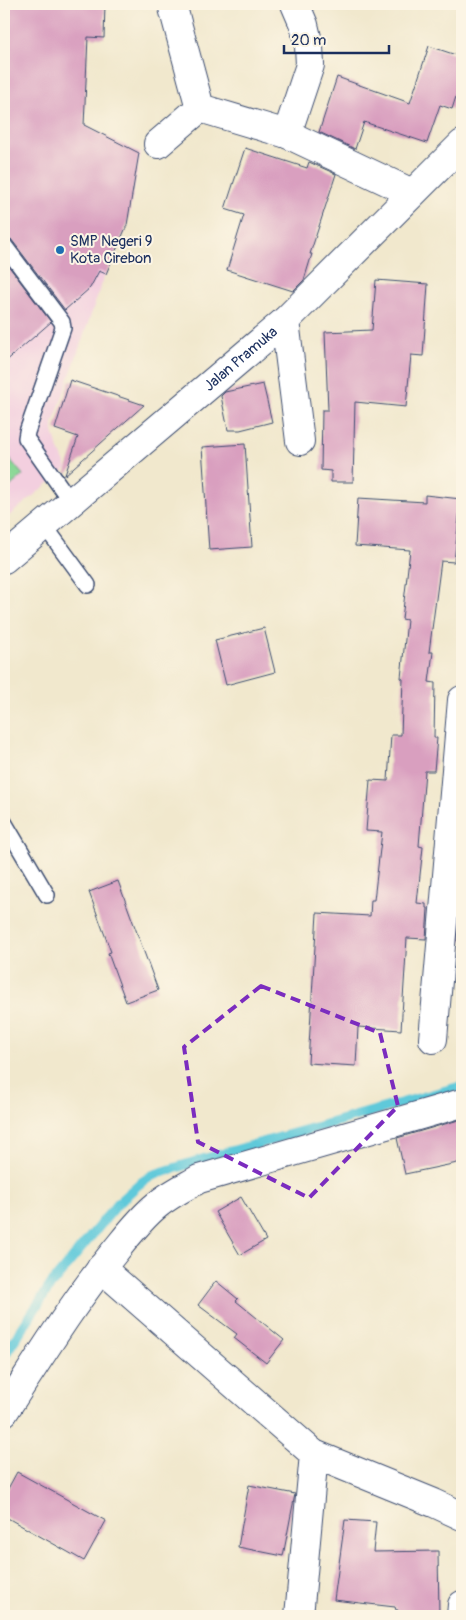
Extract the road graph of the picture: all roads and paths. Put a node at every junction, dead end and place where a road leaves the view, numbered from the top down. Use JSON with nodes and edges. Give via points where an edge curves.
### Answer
{"nodes":[{"id":1,"x":172,"y":4,"type":"edge"},
{"id":2,"x":296,"y":4,"type":"edge"},
{"id":3,"x":200,"y":108,"type":"junction"},
{"id":4,"x":287,"y":134,"type":"junction"},
{"id":5,"x":158,"y":144,"type":"dead end"},
{"id":6,"x":462,"y":144,"type":"edge"},
{"id":7,"x":412,"y":193,"type":"junction"},
{"id":8,"x":4,"y":246,"type":"edge"},
{"id":9,"x":285,"y":321,"type":"junction"},
{"id":10,"x":300,"y":441,"type":"dead end"},
{"id":11,"x":71,"y":502,"type":"junction"},
{"id":12,"x":44,"y":525,"type":"junction"},
{"id":13,"x":4,"y":559,"type":"edge"},
{"id":14,"x":88,"y":585,"type":"dead end"},
{"id":15,"x":462,"y":700,"type":"edge"},
{"id":16,"x":461,"y":730,"type":"edge"},
{"id":17,"x":4,"y":822,"type":"edge"},
{"id":18,"x":454,"y":878,"type":"edge"},
{"id":19,"x":48,"y":895,"type":"dead end"},
{"id":20,"x":433,"y":1039,"type":"dead end"},
{"id":21,"x":462,"y":1103,"type":"edge"},
{"id":22,"x":101,"y":1268,"type":"junction"},
{"id":23,"x":4,"y":1412,"type":"edge"},
{"id":24,"x":314,"y":1454,"type":"junction"},
{"id":25,"x":462,"y":1516,"type":"edge"},
{"id":26,"x":462,"y":1605,"type":"edge"},
{"id":27,"x":300,"y":1616,"type":"edge"},
{"id":28,"x":461,"y":1616,"type":"edge"}],
"edges":[{"from":1,"to":3,"type":"street"},
{"from":2,"to":4,"type":"street","via":[[309,46],[310,65]]},
{"from":3,"to":4,"type":"street"},
{"from":3,"to":5,"type":"street"},
{"from":4,"to":7,"type":"street"},
{"from":6,"to":7,"type":"street","name":"Jalan Pramuka"},
{"from":7,"to":9,"type":"street","name":"Jalan Pramuka"},
{"from":8,"to":11,"type":"lane","via":[[62,322],[63,328],[26,438]]},
{"from":9,"to":10,"type":"street"},
{"from":9,"to":11,"type":"street","name":"Jalan Pramuka"},
{"from":11,"to":12,"type":"street","name":"Jalan Pramuka"},
{"from":12,"to":13,"type":"street","name":"Jalan Pramuka"},
{"from":12,"to":14,"type":"lane"},
{"from":15,"to":16,"type":"street"},
{"from":16,"to":18,"type":"street"},
{"from":17,"to":19,"type":"lane"},
{"from":18,"to":20,"type":"street"},
{"from":21,"to":22,"type":"street","via":[[199,1179],[157,1204]]},
{"from":22,"to":23,"type":"street"},
{"from":22,"to":24,"type":"street"},
{"from":24,"to":25,"type":"street"},
{"from":24,"to":27,"type":"street"},
{"from":26,"to":28,"type":"street"}]}
